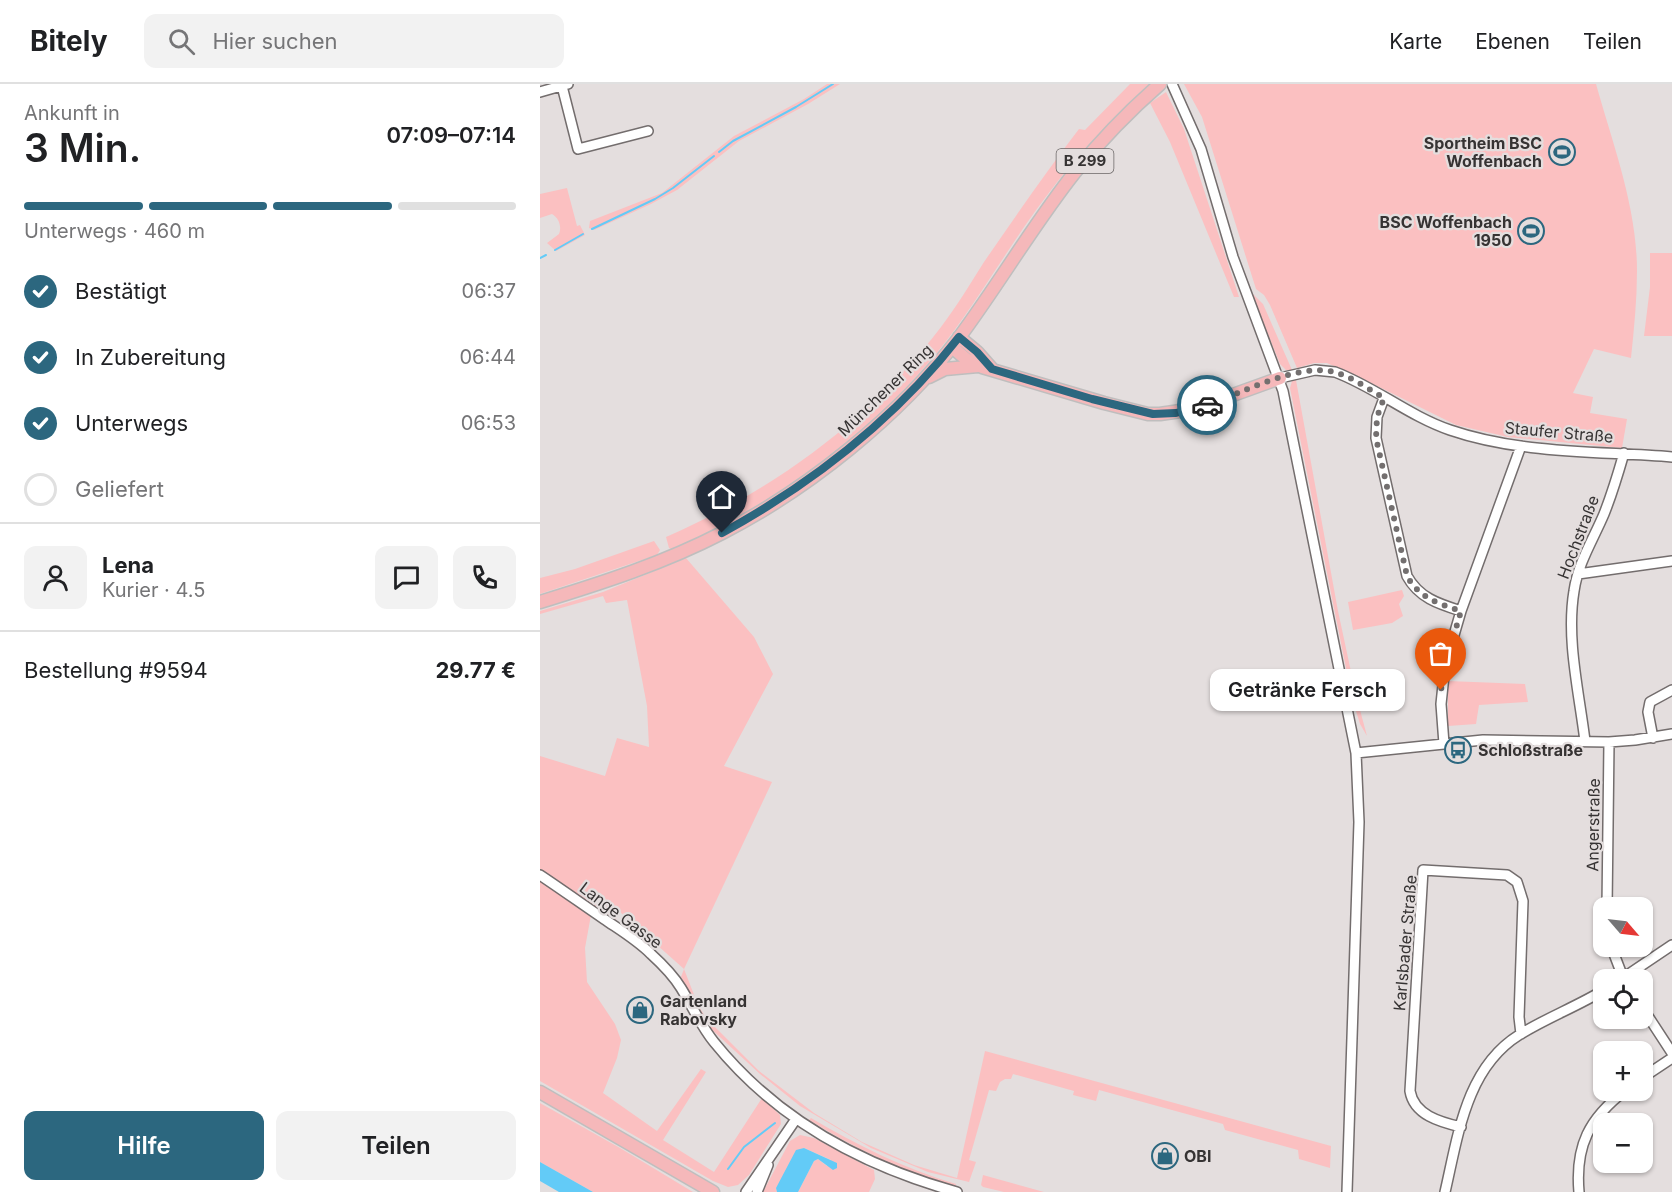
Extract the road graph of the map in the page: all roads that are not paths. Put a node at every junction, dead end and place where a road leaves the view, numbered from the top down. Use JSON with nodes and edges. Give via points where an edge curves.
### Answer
{"nodes":[{"id":1,"x":1160,"y":84,"type":"edge"},
{"id":2,"x":565,"y":85,"type":"edge"},
{"id":3,"x":1173,"y":86,"type":"edge"},
{"id":4,"x":540,"y":92,"type":"edge"},
{"id":5,"x":648,"y":131,"type":"dead end"},
{"id":6,"x":955,"y":342,"type":"junction"},
{"id":7,"x":978,"y":366,"type":"junction"},
{"id":8,"x":992,"y":369,"type":"junction"},
{"id":9,"x":1280,"y":378,"type":"junction"},
{"id":10,"x":916,"y":387,"type":"junction"},
{"id":11,"x":1384,"y":398,"type":"junction"},
{"id":12,"x":1521,"y":446,"type":"junction"},
{"id":13,"x":1624,"y":453,"type":"junction"},
{"id":14,"x":1672,"y":457,"type":"edge"},
{"id":15,"x":1672,"y":561,"type":"edge"},
{"id":16,"x":1578,"y":574,"type":"junction"},
{"id":17,"x":540,"y":602,"type":"edge"},
{"id":18,"x":1461,"y":611,"type":"junction"},
{"id":19,"x":1672,"y":690,"type":"edge"},
{"id":20,"x":1672,"y":734,"type":"edge"},
{"id":21,"x":1653,"y":738,"type":"junction"},
{"id":22,"x":1585,"y":741,"type":"junction"},
{"id":23,"x":1609,"y":742,"type":"junction"},
{"id":24,"x":1444,"y":744,"type":"junction"},
{"id":25,"x":1356,"y":753,"type":"junction"},
{"id":26,"x":540,"y":875,"type":"edge"},
{"id":27,"x":1607,"y":897,"type":"edge"},
{"id":28,"x":1672,"y":945,"type":"edge"},
{"id":29,"x":1637,"y":969,"type":"edge"},
{"id":30,"x":1593,"y":996,"type":"edge"},
{"id":31,"x":1653,"y":1024,"type":"edge"},
{"id":32,"x":1521,"y":1034,"type":"junction"},
{"id":33,"x":1672,"y":1053,"type":"edge"},
{"id":34,"x":1672,"y":1058,"type":"edge"},
{"id":35,"x":1653,"y":1071,"type":"edge"},
{"id":36,"x":540,"y":1092,"type":"edge"},
{"id":37,"x":1614,"y":1101,"type":"edge"},
{"id":38,"x":796,"y":1119,"type":"junction"},
{"id":39,"x":1461,"y":1127,"type":"junction"},
{"id":40,"x":771,"y":1154,"type":"junction"},
{"id":41,"x":713,"y":1192,"type":"edge"},
{"id":42,"x":746,"y":1192,"type":"edge"},
{"id":43,"x":757,"y":1192,"type":"edge"},
{"id":44,"x":957,"y":1192,"type":"edge"},
{"id":45,"x":1347,"y":1192,"type":"edge"},
{"id":46,"x":1444,"y":1192,"type":"edge"},
{"id":47,"x":1579,"y":1192,"type":"edge"}],
"edges":[{"from":1,"to":6,"type":"main road","name":"Münchener Ring","number":"B 299","via":[[1074,173]]},
{"from":2,"to":4,"type":"street"},
{"from":2,"to":5,"type":"street","via":[[578,149]]},
{"from":3,"to":9,"type":"street","via":[[1201,149],[1239,272]]},
{"from":6,"to":7,"type":"main road"},
{"from":6,"to":8,"type":"main road","via":[[977,352]]},
{"from":6,"to":10,"type":"main road","name":"Münchener Ring","number":"B 299"},
{"from":7,"to":8,"type":"main road"},
{"from":7,"to":10,"type":"main road","via":[[945,369]]},
{"from":8,"to":9,"type":"main road","via":[[1153,414],[1194,409]]},
{"from":9,"to":11,"type":"street","name":"Staufer Straße","via":[[1330,371]]},
{"from":9,"to":25,"type":"street"},
{"from":10,"to":17,"type":"main road","name":"Münchener Ring","number":"B 299","via":[[819,472],[753,516],[644,568]]},
{"from":11,"to":12,"type":"street","name":"Staufer Straße","via":[[1450,430]]},
{"from":11,"to":18,"type":"street","via":[[1377,417],[1376,438],[1407,576],[1422,595]]},
{"from":12,"to":13,"type":"street","name":"Staufer Straße"},
{"from":12,"to":18,"type":"street"},
{"from":13,"to":14,"type":"street","name":"Staufer Straße"},
{"from":13,"to":16,"type":"street","name":"Hochstraße","via":[[1609,501]]},
{"from":15,"to":16,"type":"street"},
{"from":16,"to":22,"type":"street","name":"Hochstraße","via":[[1571,624]]},
{"from":18,"to":24,"type":"street","via":[[1442,682]]},
{"from":19,"to":21,"type":"street","via":[[1650,702]]},
{"from":20,"to":21,"type":"street"},
{"from":21,"to":23,"type":"street"},
{"from":22,"to":23,"type":"street"},
{"from":22,"to":24,"type":"street","via":[[1483,740]]},
{"from":23,"to":27,"type":"street","name":"Angerstraße"},
{"from":24,"to":25,"type":"street"},
{"from":25,"to":45,"type":"street","via":[[1359,822]]},
{"from":26,"to":38,"type":"street","name":"Lange Gasse","via":[[651,954],[677,983],[724,1054]]},
{"from":28,"to":29,"type":"street"},
{"from":30,"to":32,"type":"street"},
{"from":31,"to":33,"type":"street"},
{"from":32,"to":39,"type":"street","via":[[1486,1066]]},
{"from":32,"to":39,"type":"street","name":"Karlsbader Straße","via":[[1523,901],[1518,882],[1507,875],[1423,870],[1410,1091],[1412,1101],[1424,1113]]},
{"from":34,"to":35,"type":"street"},
{"from":36,"to":41,"type":"main road"},
{"from":37,"to":47,"type":"street","via":[[1599,1114],[1586,1136],[1578,1167]]},
{"from":38,"to":40,"type":"street"},
{"from":38,"to":44,"type":"street","name":"Lange Gasse","via":[[888,1170]]},
{"from":39,"to":46,"type":"street"},
{"from":40,"to":42,"type":"street"},
{"from":40,"to":43,"type":"street"}]}
